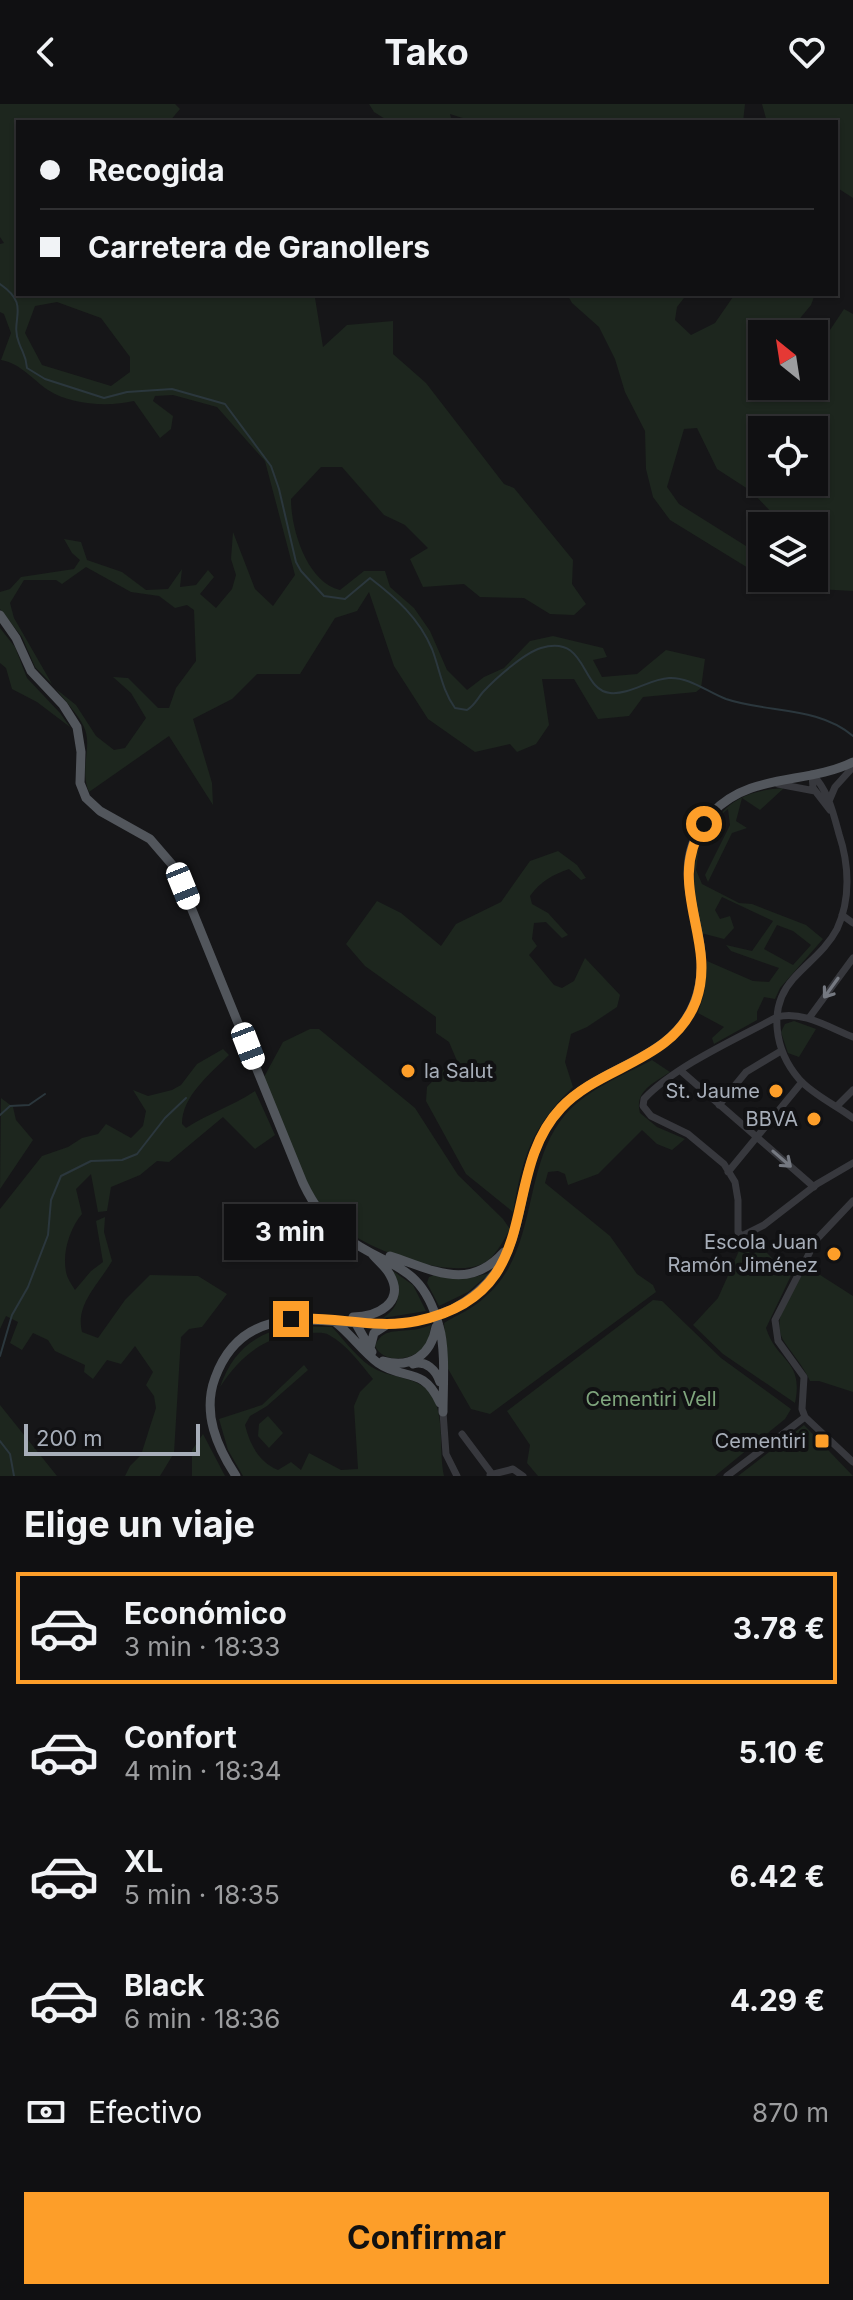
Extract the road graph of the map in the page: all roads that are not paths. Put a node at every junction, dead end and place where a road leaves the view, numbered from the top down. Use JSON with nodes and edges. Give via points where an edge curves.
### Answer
{"nodes":[{"id":1,"x":0,"y":615,"type":"edge"},
{"id":2,"x":853,"y":764,"type":"edge"},
{"id":3,"x":812,"y":774,"type":"junction"},
{"id":4,"x":759,"y":784,"type":"junction"},
{"id":5,"x":815,"y":791,"type":"junction"},
{"id":6,"x":829,"y":801,"type":"junction"},
{"id":7,"x":832,"y":813,"type":"junction"},
{"id":8,"x":850,"y":855,"type":"edge"},
{"id":9,"x":842,"y":915,"type":"junction"},
{"id":10,"x":853,"y":923,"type":"edge"},
{"id":11,"x":853,"y":958,"type":"edge"},
{"id":12,"x":777,"y":1017,"type":"junction"},
{"id":13,"x":809,"y":1018,"type":"junction"},
{"id":14,"x":853,"y":1025,"type":"edge"},
{"id":15,"x":839,"y":1031,"type":"junction"},
{"id":16,"x":853,"y":1037,"type":"edge"},
{"id":17,"x":781,"y":1051,"type":"junction"},
{"id":18,"x":681,"y":1071,"type":"junction"},
{"id":19,"x":802,"y":1082,"type":"junction"},
{"id":20,"x":853,"y":1090,"type":"edge"},
{"id":21,"x":719,"y":1105,"type":"junction"},
{"id":22,"x":837,"y":1106,"type":"junction"},
{"id":23,"x":853,"y":1118,"type":"edge"},
{"id":24,"x":757,"y":1138,"type":"junction"},
{"id":25,"x":853,"y":1163,"type":"edge"},
{"id":26,"x":728,"y":1172,"type":"junction"},
{"id":27,"x":814,"y":1187,"type":"junction"},
{"id":28,"x":853,"y":1201,"type":"edge"},
{"id":29,"x":512,"y":1243,"type":"junction"},
{"id":30,"x":369,"y":1251,"type":"junction"},
{"id":31,"x":433,"y":1270,"type":"junction"},
{"id":32,"x":420,"y":1283,"type":"junction"},
{"id":33,"x":328,"y":1319,"type":"junction"},
{"id":34,"x":433,"y":1319,"type":"junction"},
{"id":35,"x":355,"y":1322,"type":"junction"},
{"id":36,"x":388,"y":1324,"type":"junction"},
{"id":37,"x":437,"y":1340,"type":"junction"},
{"id":38,"x":370,"y":1348,"type":"junction"},
{"id":39,"x":424,"y":1363,"type":"junction"},
{"id":40,"x":398,"y":1367,"type":"junction"},
{"id":41,"x":437,"y":1386,"type":"junction"},
{"id":42,"x":443,"y":1412,"type":"joint"},
{"id":43,"x":805,"y":1417,"type":"junction"},
{"id":44,"x":462,"y":1434,"type":"dead end"},
{"id":45,"x":853,"y":1462,"type":"edge"},
{"id":46,"x":490,"y":1475,"type":"edge"},
{"id":47,"x":236,"y":1476,"type":"edge"},
{"id":48,"x":457,"y":1476,"type":"edge"},
{"id":49,"x":523,"y":1476,"type":"edge"},
{"id":50,"x":727,"y":1476,"type":"edge"}],
"edges":[{"from":1,"to":30,"type":"main road","via":[[34,675],[77,727],[80,783],[86,798],[150,839],[175,868],[310,1197],[336,1230]]},
{"from":2,"to":3,"type":"main road"},
{"from":2,"to":6,"type":"street"},
{"from":3,"to":4,"type":"main road"},
{"from":3,"to":5,"type":"street"},
{"from":3,"to":6,"type":"street"},
{"from":4,"to":5,"type":"street"},
{"from":4,"to":29,"type":"main road","via":[[721,805],[693,845],[687,883],[701,971],[689,1016],[659,1048],[586,1087],[553,1117],[532,1163]]},
{"from":5,"to":7,"type":"street"},
{"from":6,"to":7,"type":"street"},
{"from":7,"to":8,"type":"street"},
{"from":8,"to":9,"type":"street"},
{"from":9,"to":10,"type":"street"},
{"from":9,"to":12,"type":"street","via":[[817,957],[782,995]]},
{"from":11,"to":13,"type":"street","one_way":true},
{"from":12,"to":13,"type":"street"},
{"from":12,"to":17,"type":"street"},
{"from":12,"to":18,"type":"street"},
{"from":13,"to":15,"type":"street"},
{"from":14,"to":15,"type":"street"},
{"from":15,"to":16,"type":"street"},
{"from":17,"to":19,"type":"street"},
{"from":17,"to":21,"type":"street","via":[[746,1072]]},
{"from":18,"to":21,"type":"street"},
{"from":18,"to":26,"type":"street","via":[[653,1089],[643,1106],[651,1116],[688,1134]]},
{"from":19,"to":22,"type":"street"},
{"from":19,"to":24,"type":"street"},
{"from":20,"to":22,"type":"street"},
{"from":21,"to":24,"type":"street"},
{"from":22,"to":23,"type":"street"},
{"from":24,"to":26,"type":"street"},
{"from":24,"to":27,"type":"street","one_way":true},
{"from":25,"to":27,"type":"street"},
{"from":26,"to":27,"type":"street","via":[[735,1182],[742,1236]]},
{"from":28,"to":43,"type":"street","via":[[816,1240],[775,1320],[778,1341],[804,1377]]},
{"from":29,"to":31,"type":"main road","via":[[483,1271],[460,1275]]},
{"from":29,"to":34,"type":"main road","bridge":true,"via":[[488,1282]]},
{"from":30,"to":31,"type":"main road"},
{"from":30,"to":32,"type":"main road"},
{"from":30,"to":33,"type":"main road","via":[[393,1282],[388,1306],[372,1316]]},
{"from":31,"to":32,"type":"main road"},
{"from":32,"to":34,"type":"main road"},
{"from":33,"to":35,"type":"main road"},
{"from":33,"to":40,"type":"main road","via":[[376,1361]]},
{"from":33,"to":47,"type":"main road","via":[[291,1319],[257,1329],[219,1367],[210,1417]]},
{"from":34,"to":36,"type":"main road"},
{"from":34,"to":37,"type":"main road"},
{"from":35,"to":36,"type":"main road"},
{"from":35,"to":38,"type":"main road"},
{"from":36,"to":38,"type":"main road","via":[[374,1333]]},
{"from":37,"to":39,"type":"main road"},
{"from":37,"to":40,"type":"main road"},
{"from":37,"to":41,"type":"main road"},
{"from":38,"to":40,"type":"main road"},
{"from":39,"to":40,"type":"main road"},
{"from":39,"to":41,"type":"main road","via":[[436,1373]]},
{"from":40,"to":41,"type":"main road"},
{"from":41,"to":42,"type":"main road"},
{"from":42,"to":48,"type":"street","via":[[446,1454]]},
{"from":43,"to":45,"type":"street"},
{"from":43,"to":50,"type":"street"},
{"from":44,"to":46,"type":"street"},
{"from":46,"to":49,"type":"street","via":[[513,1469]]}]}
